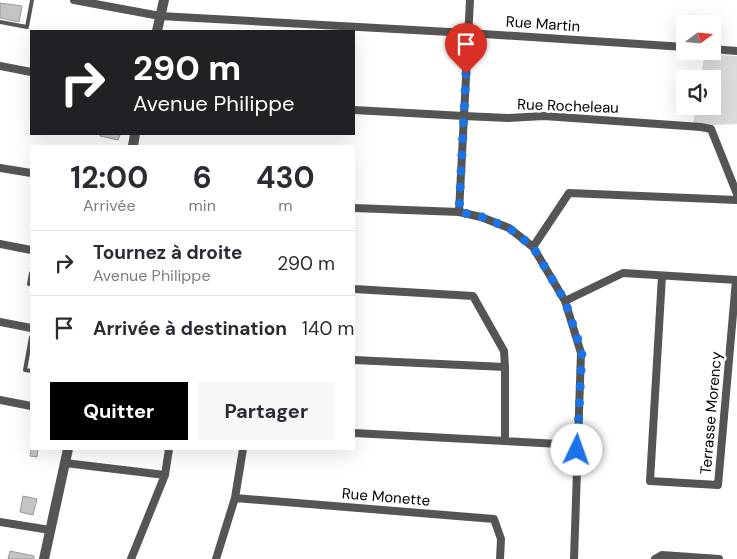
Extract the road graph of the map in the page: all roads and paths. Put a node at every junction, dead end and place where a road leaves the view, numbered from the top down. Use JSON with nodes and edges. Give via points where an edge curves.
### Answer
{"nodes":[{"id":1,"x":32,"y":0,"type":"edge"},
{"id":2,"x":74,"y":0,"type":"edge"},
{"id":3,"x":164,"y":0,"type":"edge"},
{"id":4,"x":470,"y":0,"type":"edge"},
{"id":5,"x":160,"y":16,"type":"junction"},
{"id":6,"x":0,"y":22,"type":"edge"},
{"id":7,"x":157,"y":30,"type":"edge"},
{"id":8,"x":468,"y":33,"type":"junction"},
{"id":9,"x":676,"y":46,"type":"edge"},
{"id":10,"x":721,"y":50,"type":"edge"},
{"id":11,"x":737,"y":51,"type":"edge"},
{"id":12,"x":0,"y":66,"type":"edge"},
{"id":13,"x":30,"y":72,"type":"edge"},
{"id":14,"x":355,"y":110,"type":"edge"},
{"id":15,"x":464,"y":116,"type":"junction"},
{"id":16,"x":0,"y":168,"type":"edge"},
{"id":17,"x":30,"y":174,"type":"edge"},
{"id":18,"x":737,"y":194,"type":"edge"},
{"id":19,"x":737,"y":200,"type":"edge"},
{"id":20,"x":355,"y":208,"type":"edge"},
{"id":21,"x":459,"y":212,"type":"junction"},
{"id":22,"x":0,"y":244,"type":"edge"},
{"id":23,"x":533,"y":247,"type":"junction"},
{"id":24,"x":30,"y":250,"type":"edge"},
{"id":25,"x":662,"y":276,"type":"junction"},
{"id":26,"x":30,"y":278,"type":"edge"},
{"id":27,"x":736,"y":280,"type":"edge"},
{"id":28,"x":29,"y":284,"type":"dead end"},
{"id":29,"x":355,"y":289,"type":"edge"},
{"id":30,"x":565,"y":301,"type":"junction"},
{"id":31,"x":0,"y":322,"type":"edge"},
{"id":32,"x":30,"y":328,"type":"edge"},
{"id":33,"x":30,"y":342,"type":"edge"},
{"id":34,"x":355,"y":360,"type":"edge"},
{"id":35,"x":733,"y":363,"type":"edge"},
{"id":36,"x":506,"y":367,"type":"junction"},
{"id":37,"x":30,"y":371,"type":"edge"},
{"id":38,"x":0,"y":400,"type":"edge"},
{"id":39,"x":30,"y":406,"type":"edge"},
{"id":40,"x":355,"y":433,"type":"edge"},
{"id":41,"x":505,"y":441,"type":"junction"},
{"id":42,"x":578,"y":446,"type":"junction"},
{"id":43,"x":68,"y":450,"type":"edge"},
{"id":44,"x":169,"y":450,"type":"edge"},
{"id":45,"x":243,"y":450,"type":"edge"},
{"id":46,"x":65,"y":463,"type":"junction"},
{"id":47,"x":165,"y":475,"type":"junction"},
{"id":48,"x":235,"y":498,"type":"junction"},
{"id":49,"x":0,"y":522,"type":"edge"},
{"id":50,"x":50,"y":530,"type":"junction"},
{"id":51,"x":44,"y":559,"type":"edge"},
{"id":52,"x":131,"y":559,"type":"edge"},
{"id":53,"x":216,"y":559,"type":"edge"},
{"id":54,"x":500,"y":559,"type":"edge"},
{"id":55,"x":574,"y":559,"type":"edge"},
{"id":56,"x":655,"y":559,"type":"edge"},
{"id":57,"x":719,"y":559,"type":"edge"}],
"edges":[{"from":1,"to":6,"type":"lane","via":[[27,27]]},
{"from":2,"to":5,"type":"street","name":"Rue Martin"},
{"from":3,"to":5,"type":"street"},
{"from":4,"to":8,"type":"street"},
{"from":5,"to":7,"type":"street"},
{"from":5,"to":8,"type":"street","name":"Rue Martin"},
{"from":8,"to":9,"type":"street","name":"Rue Martin"},
{"from":8,"to":15,"type":"street"},
{"from":10,"to":11,"type":"street"},
{"from":12,"to":13,"type":"street"},
{"from":14,"to":15,"type":"street","name":"Rue Rocheleau"},
{"from":15,"to":18,"type":"street","name":"Rue Rocheleau","via":[[544,116],[711,129]]},
{"from":15,"to":21,"type":"street"},
{"from":16,"to":17,"type":"street"},
{"from":19,"to":23,"type":"street","via":[[569,193]]},
{"from":20,"to":21,"type":"street"},
{"from":21,"to":23,"type":"street","via":[[509,228]]},
{"from":22,"to":24,"type":"street"},
{"from":23,"to":30,"type":"street"},
{"from":25,"to":27,"type":"street"},
{"from":25,"to":30,"type":"street","via":[[623,273]]},
{"from":25,"to":35,"type":"street","name":"Terrasse Morency","via":[[650,481],[718,485]]},
{"from":26,"to":28,"type":"lane"},
{"from":27,"to":35,"type":"street","name":"Terrasse Morency"},
{"from":29,"to":36,"type":"street","via":[[473,296],[504,351]]},
{"from":30,"to":42,"type":"street","via":[[582,352]]},
{"from":31,"to":32,"type":"street"},
{"from":33,"to":37,"type":"lane","via":[[25,370]]},
{"from":34,"to":36,"type":"street"},
{"from":36,"to":41,"type":"street"},
{"from":38,"to":39,"type":"street"},
{"from":40,"to":41,"type":"street"},
{"from":41,"to":42,"type":"street"},
{"from":42,"to":55,"type":"street"},
{"from":43,"to":46,"type":"street"},
{"from":44,"to":47,"type":"street"},
{"from":45,"to":48,"type":"street"},
{"from":46,"to":47,"type":"street"},
{"from":46,"to":50,"type":"street"},
{"from":47,"to":52,"type":"street"},
{"from":48,"to":53,"type":"street"},
{"from":48,"to":54,"type":"street","name":"Rue Monette","via":[[494,519],[501,539]]},
{"from":49,"to":50,"type":"street"},
{"from":50,"to":51,"type":"street"},
{"from":56,"to":57,"type":"street","via":[[662,556]]}]}
